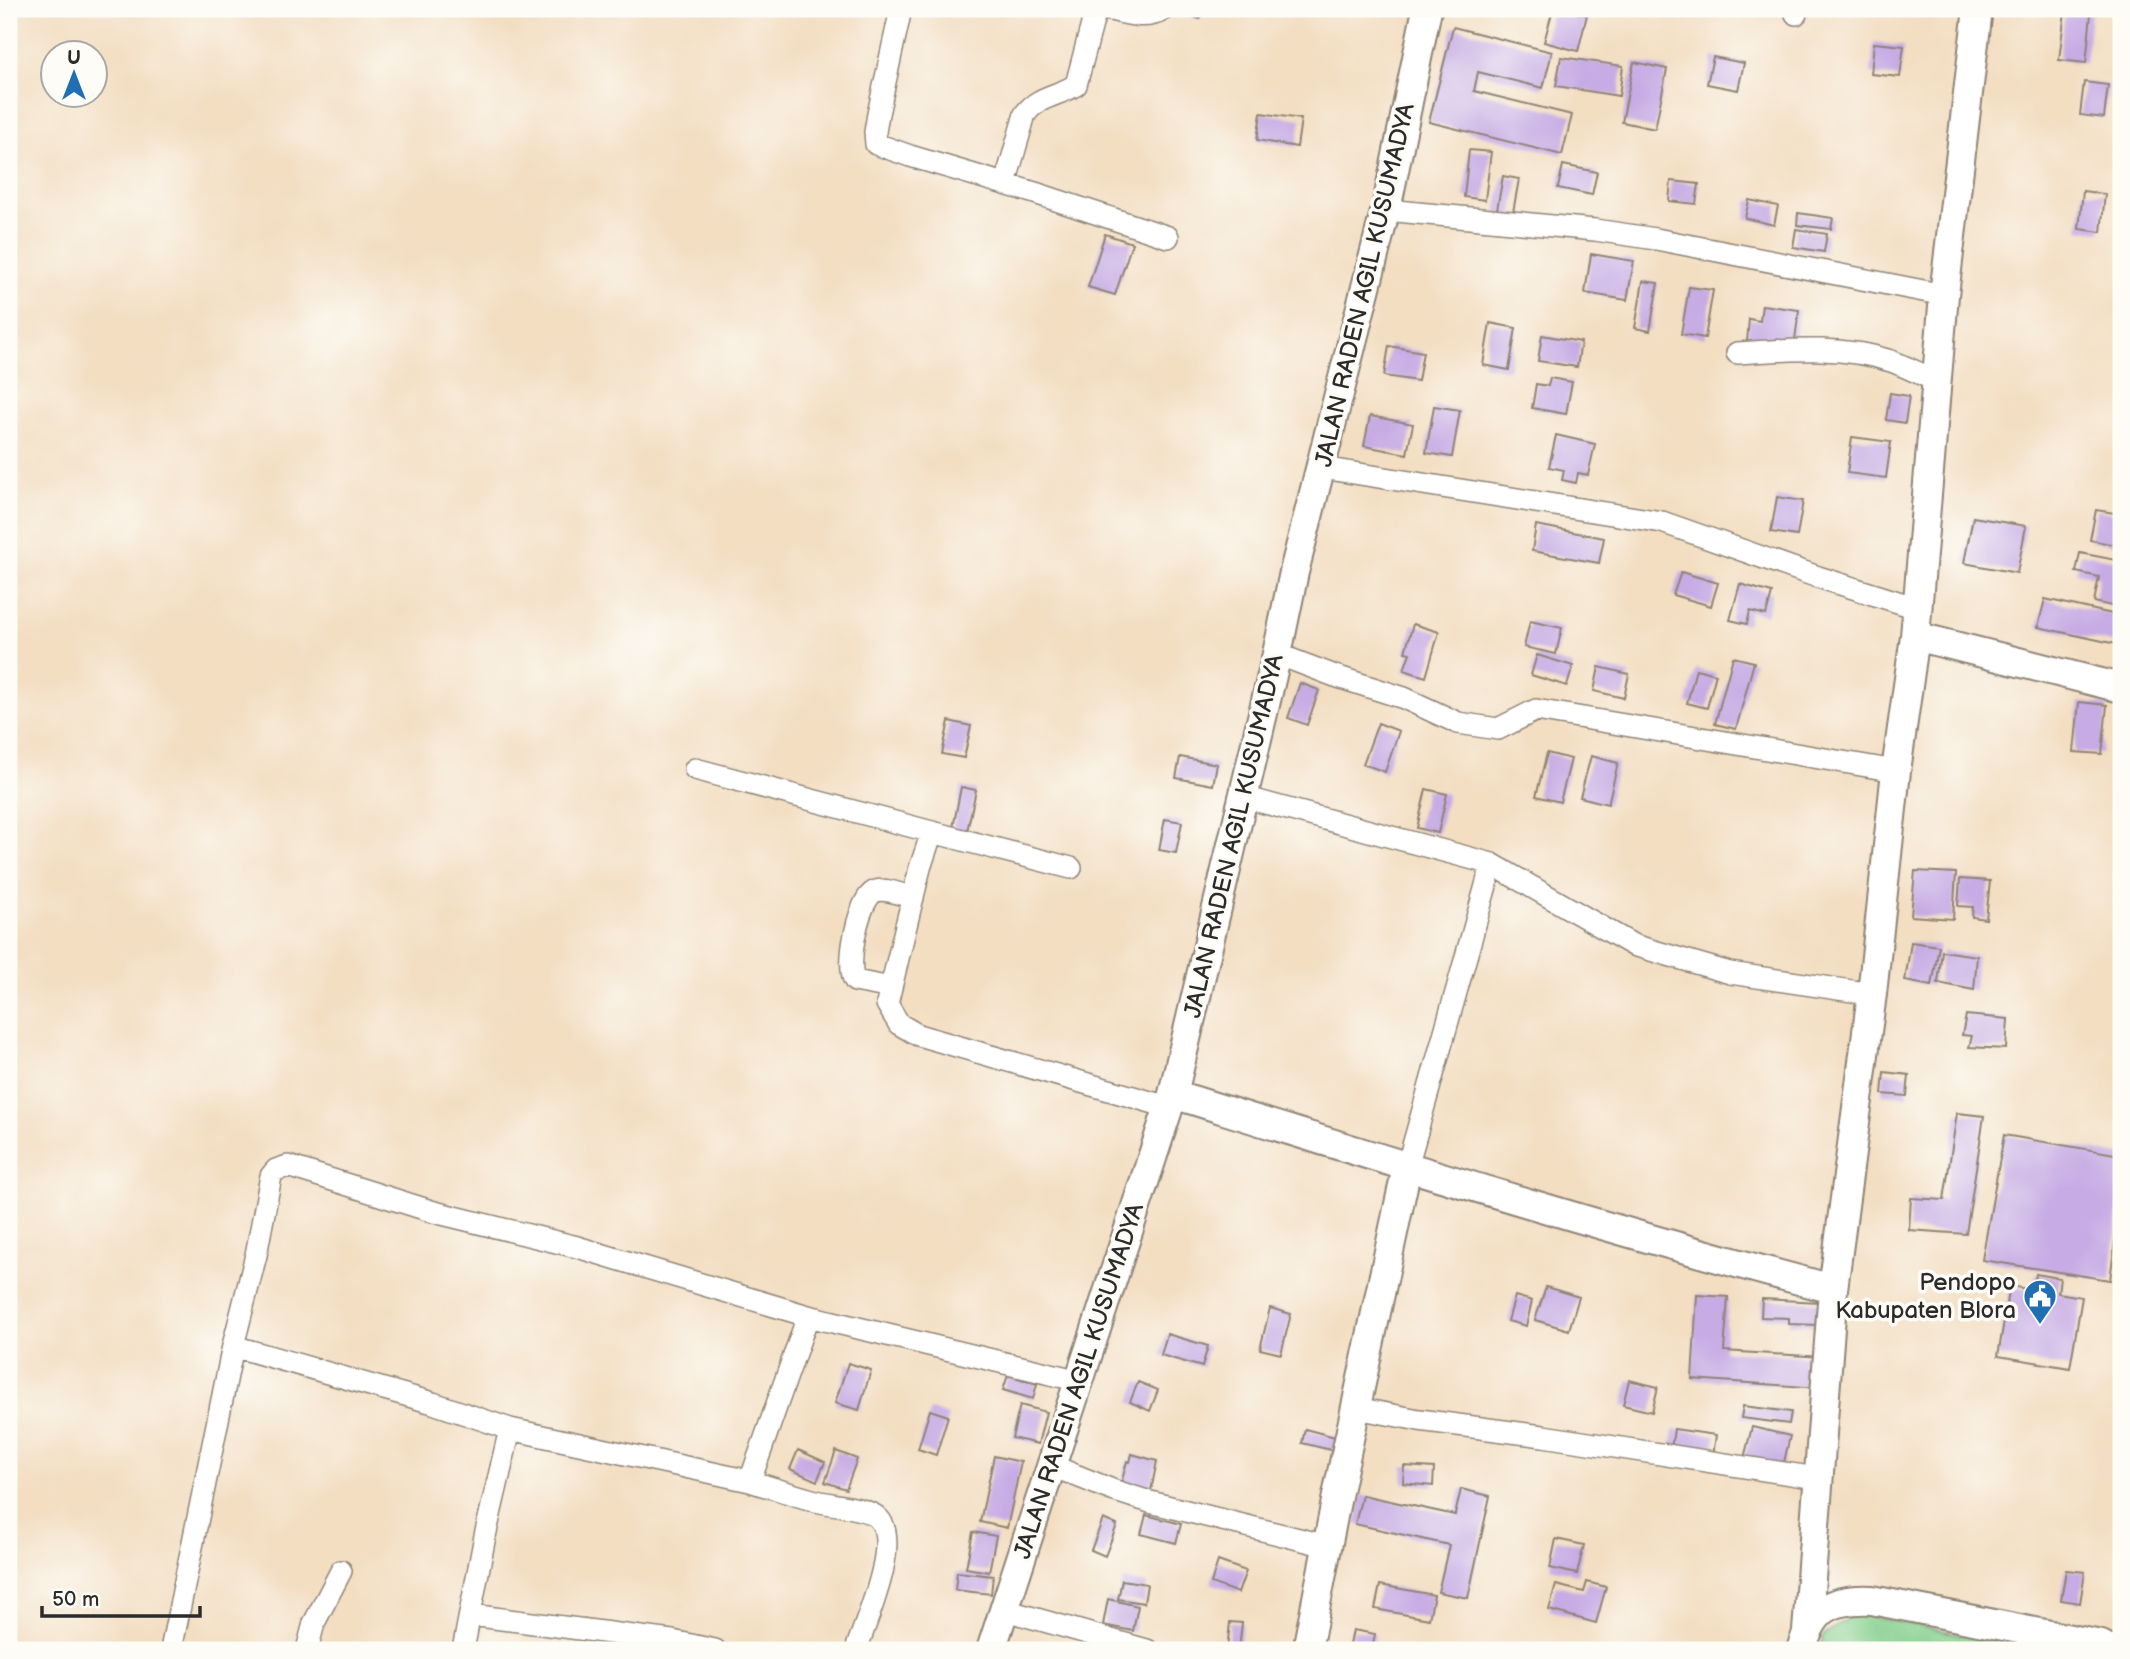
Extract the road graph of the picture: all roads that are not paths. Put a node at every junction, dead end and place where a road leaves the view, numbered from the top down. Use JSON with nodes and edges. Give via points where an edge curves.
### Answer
{"nodes":[{"id":1,"x":901,"y":9,"type":"edge"},
{"id":2,"x":1096,"y":9,"type":"edge"},
{"id":3,"x":1107,"y":9,"type":"edge"},
{"id":4,"x":1165,"y":9,"type":"edge"},
{"id":5,"x":1427,"y":9,"type":"edge"},
{"id":6,"x":1978,"y":9,"type":"edge"},
{"id":7,"x":1005,"y":184,"type":"junction"},
{"id":8,"x":1386,"y":210,"type":"junction"},
{"id":9,"x":1168,"y":237,"type":"dead end"},
{"id":10,"x":1944,"y":295,"type":"junction"},
{"id":11,"x":1737,"y":353,"type":"dead end"},
{"id":12,"x":1937,"y":381,"type":"junction"},
{"id":13,"x":1322,"y":468,"type":"junction"},
{"id":14,"x":1917,"y":608,"type":"junction"},
{"id":15,"x":1915,"y":636,"type":"junction"},
{"id":16,"x":1277,"y":654,"type":"junction"},
{"id":17,"x":2121,"y":688,"type":"edge"},
{"id":18,"x":695,"y":769,"type":"dead end"},
{"id":19,"x":1896,"y":771,"type":"junction"},
{"id":20,"x":1243,"y":797,"type":"junction"},
{"id":21,"x":932,"y":832,"type":"junction"},
{"id":22,"x":1492,"y":864,"type":"junction"},
{"id":23,"x":1071,"y":868,"type":"dead end"},
{"id":24,"x":913,"y":898,"type":"junction"},
{"id":25,"x":891,"y":988,"type":"junction"},
{"id":26,"x":1872,"y":994,"type":"junction"},
{"id":27,"x":1170,"y":1100,"type":"junction"},
{"id":28,"x":1408,"y":1167,"type":"junction"},
{"id":29,"x":1833,"y":1289,"type":"junction"},
{"id":30,"x":808,"y":1316,"type":"junction"},
{"id":31,"x":233,"y":1346,"type":"junction"},
{"id":32,"x":1080,"y":1381,"type":"junction"},
{"id":33,"x":1356,"y":1408,"type":"junction"},
{"id":34,"x":510,"y":1429,"type":"junction"},
{"id":35,"x":1050,"y":1465,"type":"junction"},
{"id":36,"x":1817,"y":1478,"type":"junction"},
{"id":37,"x":750,"y":1481,"type":"junction"},
{"id":38,"x":1327,"y":1546,"type":"junction"},
{"id":39,"x":341,"y":1571,"type":"dead end"},
{"id":40,"x":1006,"y":1610,"type":"junction"},
{"id":41,"x":471,"y":1615,"type":"junction"},
{"id":42,"x":1804,"y":1641,"type":"edge"},
{"id":43,"x":171,"y":1650,"type":"edge"},
{"id":44,"x":307,"y":1650,"type":"edge"},
{"id":45,"x":463,"y":1650,"type":"edge"},
{"id":46,"x":715,"y":1650,"type":"edge"},
{"id":47,"x":856,"y":1650,"type":"edge"},
{"id":48,"x":991,"y":1650,"type":"edge"},
{"id":49,"x":1147,"y":1650,"type":"edge"},
{"id":50,"x":1307,"y":1650,"type":"edge"},
{"id":51,"x":2110,"y":1650,"type":"edge"}],
"edges":[{"from":1,"to":7,"type":"street","via":[[876,144]]},
{"from":2,"to":7,"type":"street","via":[[1076,85],[1043,98],[1025,114]]},
{"from":3,"to":4,"type":"street","via":[[1147,16]]},
{"from":5,"to":8,"type":"main road","name":"JALAN RADEN AGIL KUSUMADYA"},
{"from":6,"to":10,"type":"main road"},
{"from":7,"to":9,"type":"street"},
{"from":8,"to":10,"type":"street","via":[[1656,239]]},
{"from":8,"to":13,"type":"main road","name":"JALAN RADEN AGIL KUSUMADYA"},
{"from":10,"to":12,"type":"main road"},
{"from":11,"to":12,"type":"street","via":[[1832,351],[1889,361]]},
{"from":12,"to":14,"type":"main road"},
{"from":13,"to":14,"type":"street","via":[[1662,522]]},
{"from":13,"to":16,"type":"main road","name":"JALAN RADEN AGIL KUSUMADYA"},
{"from":14,"to":15,"type":"main road"},
{"from":15,"to":17,"type":"main road"},
{"from":15,"to":19,"type":"main road"},
{"from":16,"to":19,"type":"street","via":[[1476,727],[1497,729],[1536,710]]},
{"from":16,"to":20,"type":"main road","name":"JALAN RADEN AGIL KUSUMADYA"},
{"from":18,"to":21,"type":"street"},
{"from":19,"to":26,"type":"main road"},
{"from":20,"to":22,"type":"street"},
{"from":20,"to":27,"type":"main road","name":"JALAN RADEN AGIL KUSUMADYA"},
{"from":21,"to":23,"type":"street"},
{"from":21,"to":24,"type":"street"},
{"from":22,"to":26,"type":"street","via":[[1633,945],[1730,973]]},
{"from":22,"to":28,"type":"street"},
{"from":24,"to":25,"type":"street"},
{"from":24,"to":25,"type":"street","via":[[882,890],[869,895],[850,959],[855,981]]},
{"from":25,"to":27,"type":"street","via":[[887,1004],[891,1014],[918,1035]]},
{"from":26,"to":29,"type":"main road"},
{"from":27,"to":28,"type":"main road"},
{"from":27,"to":32,"type":"main road","name":"JALAN RADEN AGIL KUSUMADYA"},
{"from":28,"to":29,"type":"main road"},
{"from":28,"to":33,"type":"main road"},
{"from":29,"to":36,"type":"main road"},
{"from":30,"to":31,"type":"street","via":[[577,1247],[434,1212],[288,1166],[271,1177]]},
{"from":30,"to":32,"type":"street"},
{"from":30,"to":37,"type":"street"},
{"from":31,"to":34,"type":"street"},
{"from":31,"to":43,"type":"street"},
{"from":32,"to":35,"type":"main road","name":"JALAN RADEN AGIL KUSUMADYA"},
{"from":33,"to":36,"type":"street"},
{"from":33,"to":38,"type":"main road"},
{"from":34,"to":37,"type":"street"},
{"from":34,"to":41,"type":"street"},
{"from":35,"to":38,"type":"street","via":[[1150,1502]]},
{"from":35,"to":40,"type":"main road","name":"JALAN RADEN AGIL KUSUMADYA"},
{"from":36,"to":42,"type":"main road"},
{"from":37,"to":47,"type":"street","via":[[869,1513],[884,1527],[885,1559]]},
{"from":38,"to":50,"type":"main road"},
{"from":39,"to":44,"type":"street","via":[[314,1623]]},
{"from":40,"to":48,"type":"main road","name":"JALAN RADEN AGIL KUSUMADYA"},
{"from":40,"to":49,"type":"street"},
{"from":41,"to":45,"type":"street"},
{"from":41,"to":46,"type":"street"},
{"from":42,"to":51,"type":"main road","via":[[1824,1609],[1846,1599],[1872,1600]]}]}
